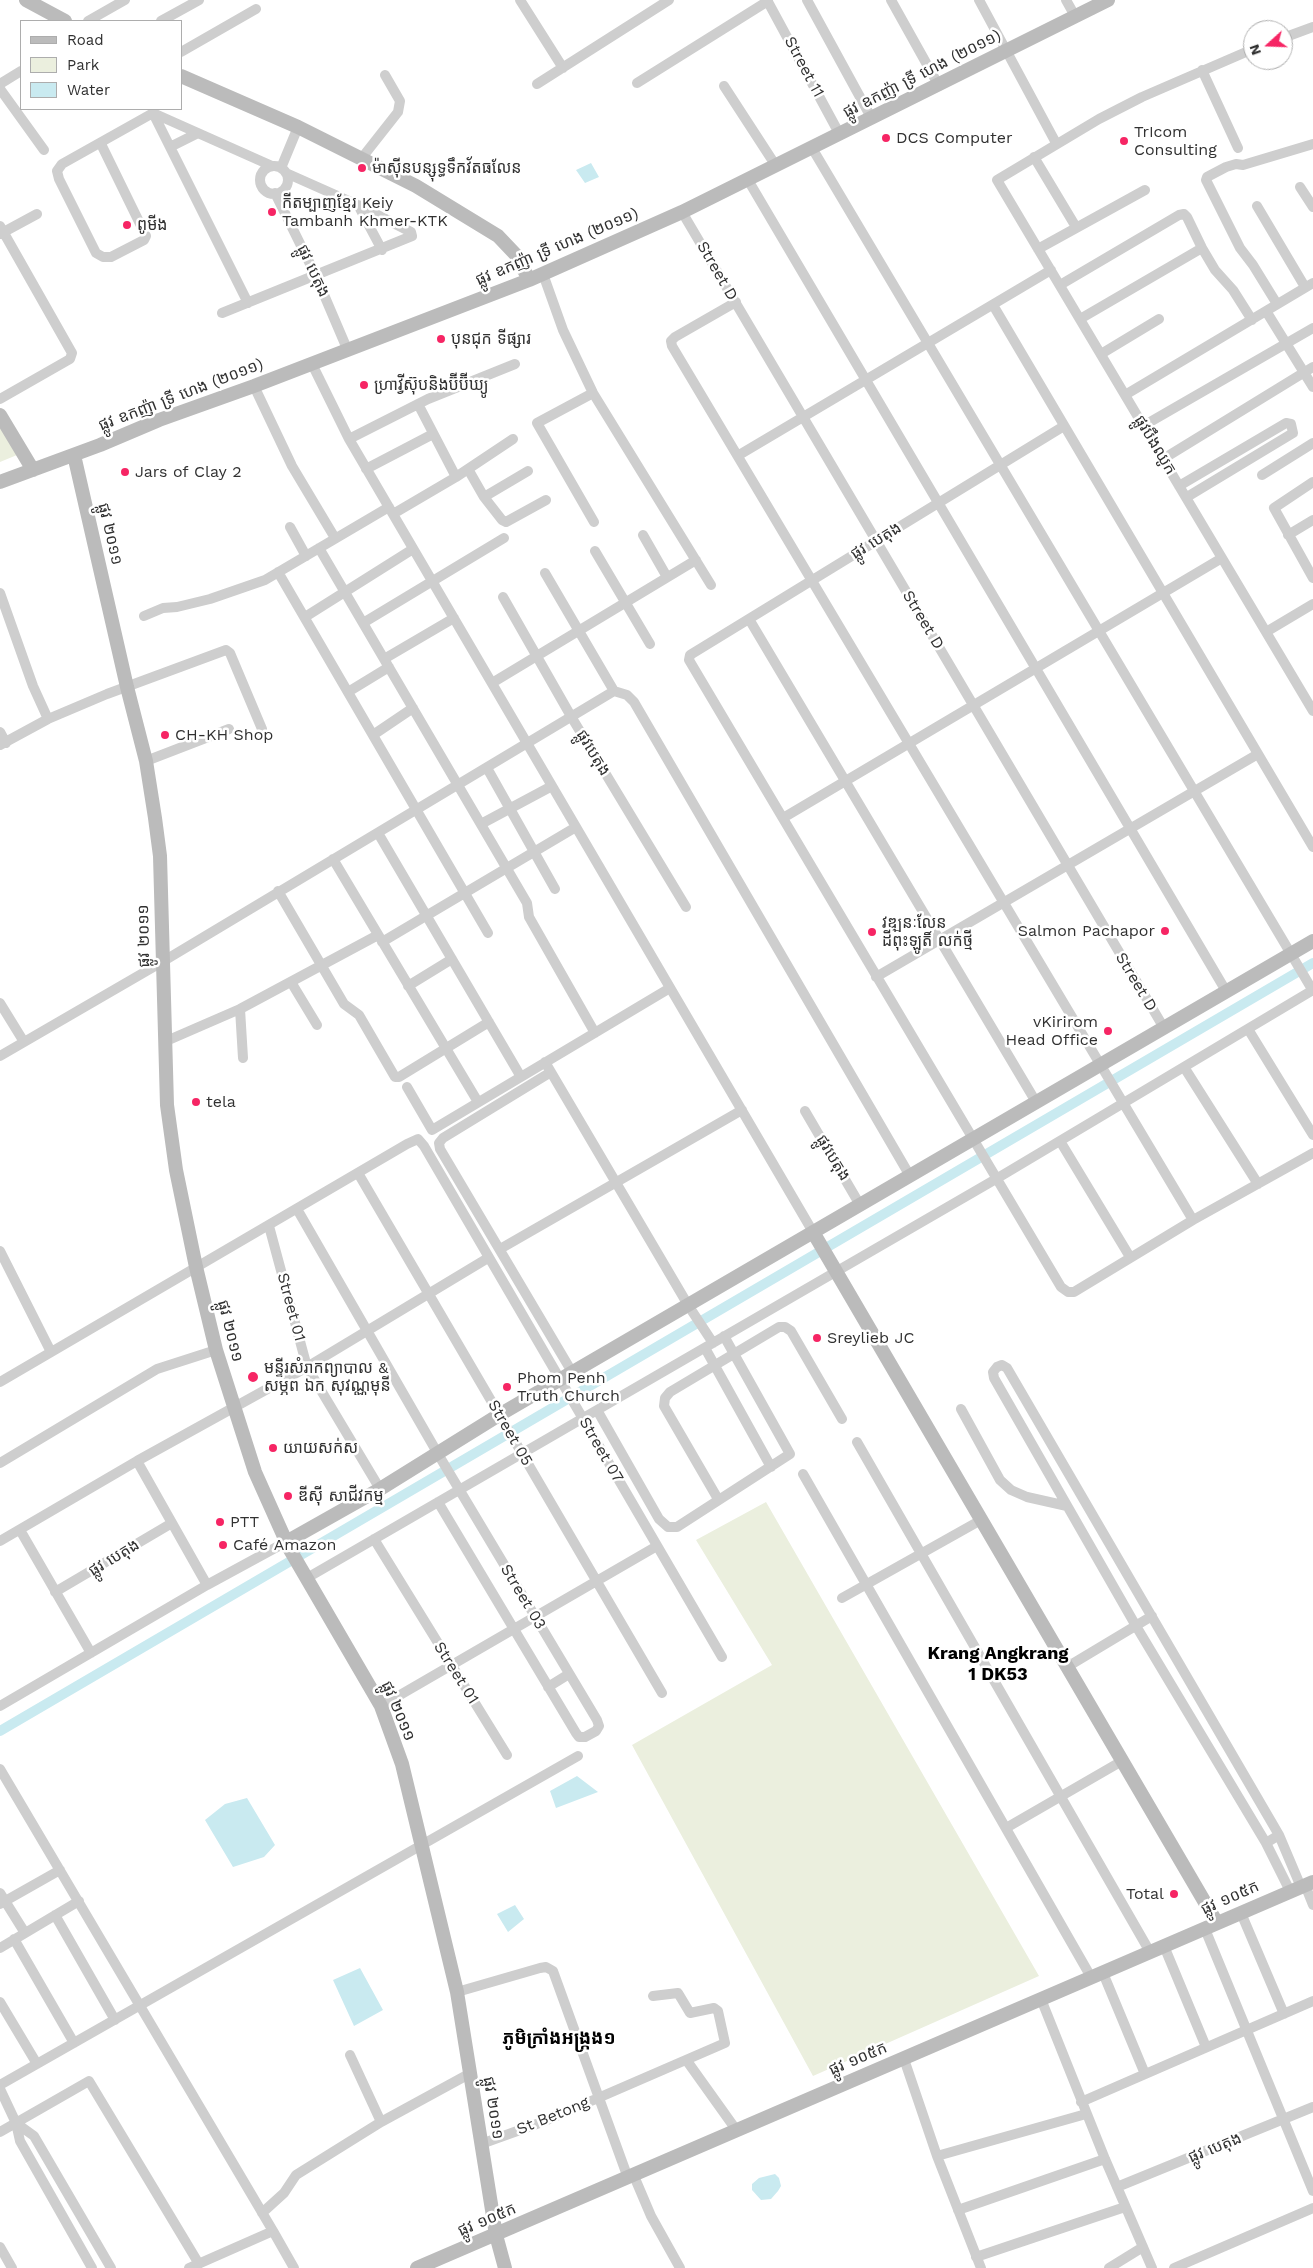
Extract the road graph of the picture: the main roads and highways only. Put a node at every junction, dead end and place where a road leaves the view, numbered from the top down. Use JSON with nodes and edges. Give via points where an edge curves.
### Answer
{"nodes":[{"id":1,"x":1108,"y":0,"type":"edge"},
{"id":2,"x":30,"y":1,"type":"edge"},
{"id":3,"x":63,"y":20,"type":"edge"},
{"id":4,"x":182,"y":76,"type":"edge"},
{"id":5,"x":528,"y":280,"type":"junction"},
{"id":6,"x":0,"y":414,"type":"edge"},
{"id":7,"x":74,"y":455,"type":"junction"},
{"id":8,"x":33,"y":470,"type":"junction"},
{"id":9,"x":0,"y":482,"type":"edge"},
{"id":10,"x":1313,"y":941,"type":"edge"},
{"id":11,"x":815,"y":1236,"type":"junction"},
{"id":12,"x":287,"y":1545,"type":"junction"},
{"id":13,"x":1302,"y":1886,"type":"edge"},
{"id":14,"x":1211,"y":1926,"type":"junction"},
{"id":15,"x":496,"y":2235,"type":"junction"},
{"id":16,"x":417,"y":2268,"type":"edge"},
{"id":17,"x":505,"y":2268,"type":"edge"}],
"edges":[{"from":1,"to":5,"type":"main road","name":"ផ្លូវ ឧកញ៉ា ទ្រី ហេង (២០១១)","via":[[682,212]]},
{"from":2,"to":3,"type":"main road"},
{"from":4,"to":5,"type":"main road","via":[[298,126],[416,186],[498,236],[517,256]]},
{"from":5,"to":7,"type":"main road","name":"ផ្លូវ ឧកញ៉ា ទ្រី ហេង (២០១១)"},
{"from":6,"to":8,"type":"main road"},
{"from":7,"to":8,"type":"main road","name":"ផ្លូវ ឧកញ៉ា ទ្រី ហេង (២០១១)"},
{"from":7,"to":12,"type":"main road","name":"ផ្លូវ ២០១១","via":[[146,761],[160,856],[167,1105],[176,1170],[216,1350],[255,1472]]},
{"from":8,"to":9,"type":"main road","name":"ផ្លូវ ឧកញ៉ា ទ្រី ហេង (២០១១)"},
{"from":10,"to":11,"type":"main road","via":[[1102,1067],[1036,1102],[974,1142],[860,1205]]},
{"from":11,"to":12,"type":"main road","via":[[690,1309],[572,1372],[562,1383]]},
{"from":11,"to":14,"type":"main road","via":[[1122,1761]]},
{"from":12,"to":15,"type":"main road","name":"ផ្លូវ ២០១១","via":[[381,1706],[402,1764],[457,1992]]},
{"from":13,"to":14,"type":"main road","name":"ផ្លូវ ១០៥ក"},
{"from":14,"to":15,"type":"main road","name":"ផ្លូវ ១០៥ក"},
{"from":15,"to":16,"type":"main road","name":"ផ្លូវ ១០៥ក"},
{"from":15,"to":17,"type":"main road","name":"ផ្លូវ ២០១១"}]}
